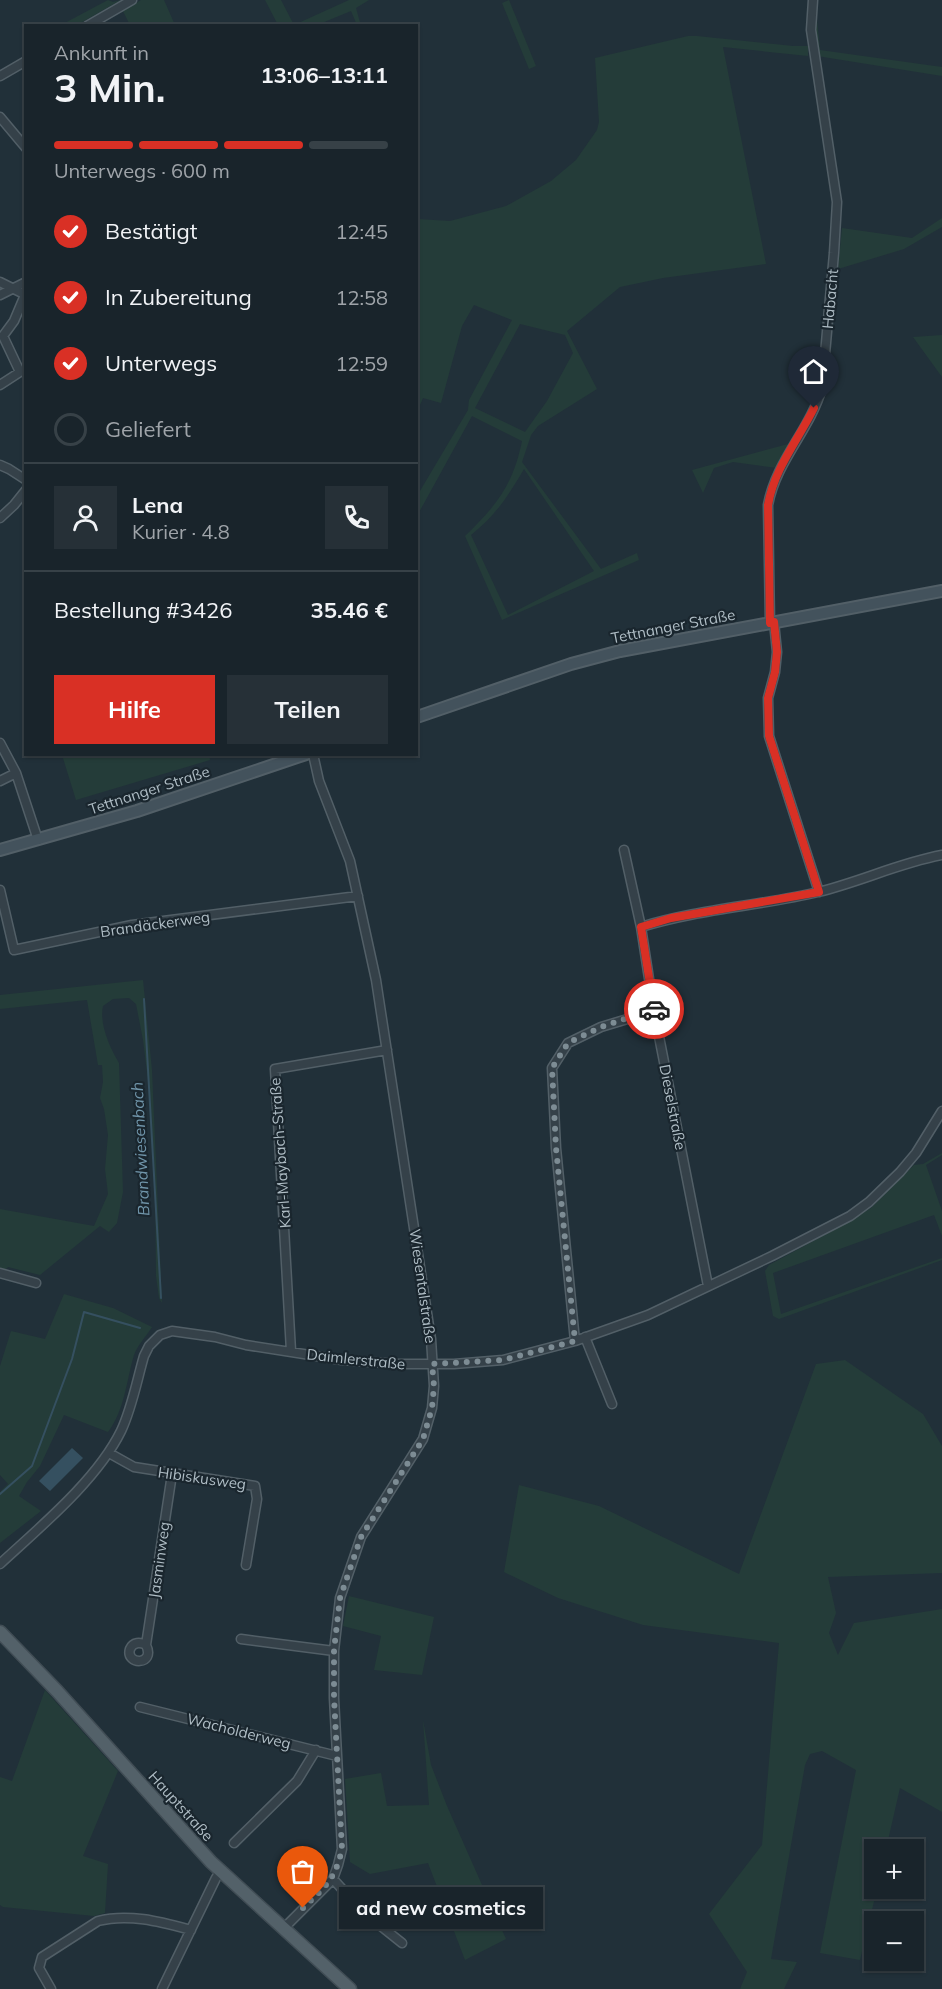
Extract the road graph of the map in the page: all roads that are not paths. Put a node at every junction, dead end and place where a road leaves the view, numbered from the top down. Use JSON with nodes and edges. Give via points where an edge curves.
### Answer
{"nodes":[{"id":1,"x":132,"y":0,"type":"edge"},
{"id":2,"x":813,"y":0,"type":"edge"},
{"id":3,"x":90,"y":24,"type":"edge"},
{"id":4,"x":24,"y":62,"type":"edge"},
{"id":5,"x":0,"y":76,"type":"edge"},
{"id":6,"x":0,"y":117,"type":"edge"},
{"id":7,"x":24,"y":146,"type":"edge"},
{"id":8,"x":0,"y":282,"type":"edge"},
{"id":9,"x":24,"y":283,"type":"edge"},
{"id":10,"x":13,"y":289,"type":"junction"},
{"id":11,"x":24,"y":294,"type":"edge"},
{"id":12,"x":0,"y":295,"type":"edge"},
{"id":13,"x":24,"y":297,"type":"edge"},
{"id":14,"x":0,"y":385,"type":"edge"},
{"id":15,"x":0,"y":465,"type":"edge"},
{"id":16,"x":24,"y":479,"type":"edge"},
{"id":17,"x":24,"y":492,"type":"edge"},
{"id":18,"x":0,"y":518,"type":"edge"},
{"id":19,"x":942,"y":591,"type":"edge"},
{"id":20,"x":772,"y":622,"type":"junction"},
{"id":21,"x":418,"y":717,"type":"edge"},
{"id":22,"x":0,"y":743,"type":"edge"},
{"id":23,"x":300,"y":756,"type":"edge"},
{"id":24,"x":314,"y":756,"type":"edge"},
{"id":25,"x":15,"y":773,"type":"junction"},
{"id":26,"x":0,"y":781,"type":"edge"},
{"id":27,"x":38,"y":840,"type":"junction"},
{"id":28,"x":0,"y":850,"type":"edge"},
{"id":29,"x":624,"y":850,"type":"dead end"},
{"id":30,"x":942,"y":855,"type":"edge"},
{"id":31,"x":0,"y":890,"type":"edge"},
{"id":32,"x":819,"y":892,"type":"junction"},
{"id":33,"x":358,"y":896,"type":"junction"},
{"id":34,"x":641,"y":927,"type":"junction"},
{"id":35,"x":654,"y":1011,"type":"junction"},
{"id":36,"x":387,"y":1050,"type":"junction"},
{"id":37,"x":942,"y":1111,"type":"edge"},
{"id":38,"x":0,"y":1274,"type":"edge"},
{"id":39,"x":36,"y":1283,"type":"dead end"},
{"id":40,"x":708,"y":1286,"type":"junction"},
{"id":41,"x":585,"y":1337,"type":"junction"},
{"id":42,"x":575,"y":1341,"type":"junction"},
{"id":43,"x":291,"y":1351,"type":"junction"},
{"id":44,"x":432,"y":1364,"type":"junction"},
{"id":45,"x":612,"y":1404,"type":"dead end"},
{"id":46,"x":109,"y":1453,"type":"junction"},
{"id":47,"x":172,"y":1474,"type":"junction"},
{"id":48,"x":0,"y":1564,"type":"edge"},
{"id":49,"x":246,"y":1565,"type":"dead end"},
{"id":50,"x":0,"y":1632,"type":"edge"},
{"id":51,"x":241,"y":1639,"type":"dead end"},
{"id":52,"x":146,"y":1645,"type":"dead end"},
{"id":53,"x":334,"y":1650,"type":"junction"},
{"id":54,"x":140,"y":1707,"type":"dead end"},
{"id":55,"x":316,"y":1750,"type":"junction"},
{"id":56,"x":337,"y":1756,"type":"junction"},
{"id":57,"x":234,"y":1843,"type":"dead end"},
{"id":58,"x":221,"y":1871,"type":"junction"},
{"id":59,"x":333,"y":1879,"type":"junction"},
{"id":60,"x":284,"y":1928,"type":"junction"},
{"id":61,"x":191,"y":1930,"type":"junction"},
{"id":62,"x":402,"y":1943,"type":"dead end"},
{"id":63,"x":166,"y":1987,"type":"edge"},
{"id":64,"x":51,"y":1989,"type":"edge"},
{"id":65,"x":350,"y":1989,"type":"edge"}],
"edges":[{"from":1,"to":3,"type":"street"},
{"from":2,"to":20,"type":"street","name":"Habacht","via":[[811,30],[837,202],[834,253],[822,388],[777,475],[768,505]]},
{"from":4,"to":5,"type":"street"},
{"from":6,"to":7,"type":"street"},
{"from":8,"to":10,"type":"street"},
{"from":9,"to":10,"type":"street"},
{"from":10,"to":11,"type":"street"},
{"from":10,"to":12,"type":"street"},
{"from":13,"to":14,"type":"street","via":[[3,336],[20,372]]},
{"from":15,"to":16,"type":"street"},
{"from":17,"to":18,"type":"street"},
{"from":19,"to":20,"type":"main road","name":"Tettnanger Straße"},
{"from":20,"to":21,"type":"main road","name":"Tettnanger Straße","via":[[571,664]]},
{"from":20,"to":32,"type":"street","name":"Habacht","via":[[777,652],[768,698],[769,736]]},
{"from":22,"to":25,"type":"street"},
{"from":23,"to":27,"type":"main road","name":"Tettnanger Straße"},
{"from":24,"to":33,"type":"street","name":"Wiesentalstraße"},
{"from":25,"to":26,"type":"street"},
{"from":25,"to":27,"type":"street"},
{"from":27,"to":28,"type":"main road","name":"Tettnanger Straße"},
{"from":29,"to":34,"type":"street","name":"Dieselstraße"},
{"from":30,"to":32,"type":"street"},
{"from":31,"to":33,"type":"street","name":"Brandäckerweg","via":[[14,950],[132,925]]},
{"from":32,"to":34,"type":"street","via":[[671,918]]},
{"from":33,"to":36,"type":"street","name":"Wiesentalstraße"},
{"from":34,"to":35,"type":"street","name":"Dieselstraße"},
{"from":35,"to":40,"type":"street","name":"Dieselstraße"},
{"from":35,"to":42,"type":"street","via":[[601,1027],[568,1043],[552,1068]]},
{"from":36,"to":43,"type":"street","name":"Karl-Maybach-Straße","via":[[275,1069]]},
{"from":36,"to":44,"type":"street","name":"Wiesentalstraße"},
{"from":37,"to":40,"type":"street","name":"Daimlerstraße","via":[[916,1153],[869,1202],[829,1228]]},
{"from":38,"to":39,"type":"street"},
{"from":40,"to":41,"type":"street","name":"Daimlerstraße","via":[[648,1315]]},
{"from":41,"to":42,"type":"street","name":"Daimlerstraße"},
{"from":41,"to":45,"type":"street"},
{"from":42,"to":44,"type":"street","name":"Daimlerstraße","via":[[503,1360]]},
{"from":43,"to":44,"type":"street","name":"Daimlerstraße","via":[[342,1360]]},
{"from":43,"to":46,"type":"street","name":"Daimlerstraße","via":[[172,1330],[160,1335],[144,1356],[122,1430]]},
{"from":44,"to":53,"type":"street","name":"Wiesentalstraße","via":[[432,1408],[423,1439],[361,1537],[340,1598]]},
{"from":46,"to":47,"type":"street","name":"Hibiskusweg","via":[[134,1467]]},
{"from":46,"to":48,"type":"street","name":"Daimlerstraße","via":[[73,1494]]},
{"from":47,"to":49,"type":"street","name":"Hibiskusweg","via":[[255,1486],[257,1499]]},
{"from":47,"to":52,"type":"street","name":"Jasminweg"},
{"from":50,"to":58,"type":"main road","name":"Hauptstraße"},
{"from":51,"to":53,"type":"street"},
{"from":53,"to":56,"type":"street","name":"Wiesentalstraße"},
{"from":54,"to":55,"type":"street","name":"Wacholderweg"},
{"from":55,"to":56,"type":"street","name":"Wacholderweg"},
{"from":55,"to":57,"type":"street","via":[[297,1781]]},
{"from":56,"to":59,"type":"street","name":"Wiesentalstraße","via":[[342,1849]]},
{"from":58,"to":60,"type":"main road","name":"Hauptstraße"},
{"from":58,"to":61,"type":"street"},
{"from":59,"to":60,"type":"street","name":"Wiesentalstraße"},
{"from":59,"to":62,"type":"street","via":[[362,1911]]},
{"from":60,"to":65,"type":"main road","name":"Hauptstraße"},
{"from":61,"to":63,"type":"street"},
{"from":61,"to":64,"type":"street","via":[[153,1920],[98,1921],[42,1957],[39,1968]]}]}
